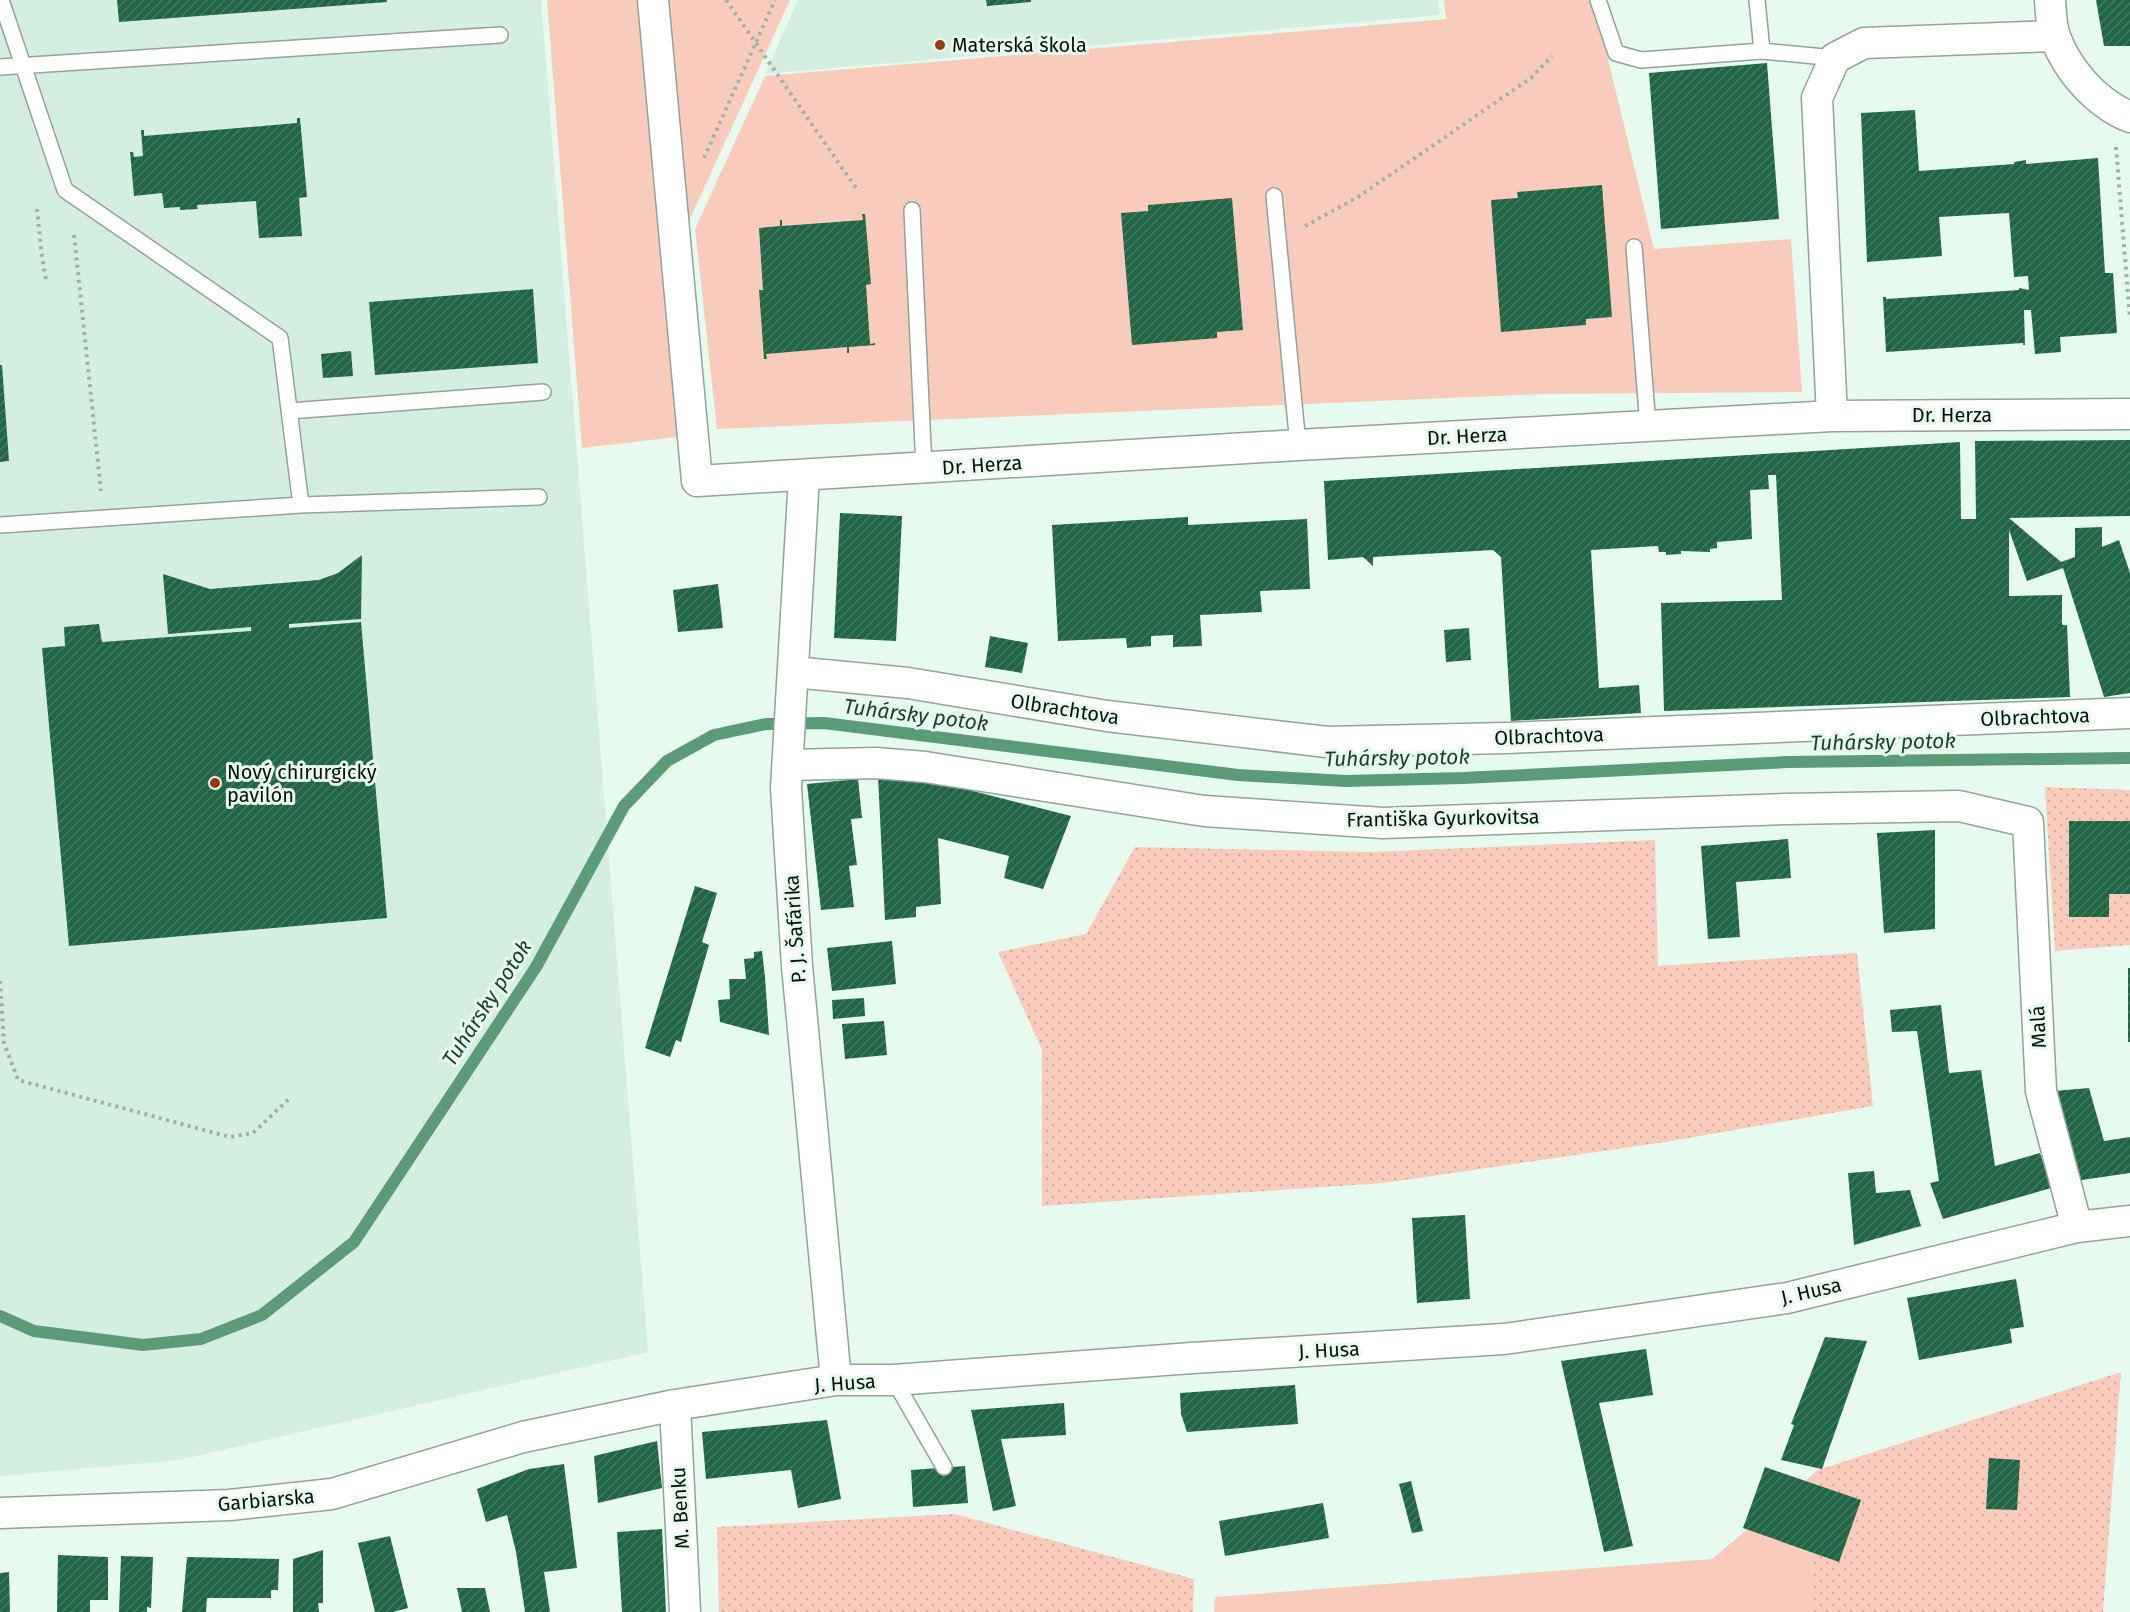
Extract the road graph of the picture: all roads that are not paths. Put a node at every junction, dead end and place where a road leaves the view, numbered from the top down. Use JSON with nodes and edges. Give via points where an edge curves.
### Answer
{"nodes":[{"id":1,"x":1,"y":0,"type":"edge"},
{"id":2,"x":653,"y":0,"type":"edge"},
{"id":3,"x":1598,"y":0,"type":"edge"},
{"id":4,"x":1757,"y":0,"type":"edge"},
{"id":5,"x":2050,"y":0,"type":"edge"},
{"id":6,"x":500,"y":35,"type":"dead end"},
{"id":7,"x":2055,"y":36,"type":"junction"},
{"id":8,"x":1762,"y":51,"type":"junction"},
{"id":9,"x":1835,"y":58,"type":"junction"},
{"id":10,"x":23,"y":65,"type":"junction"},
{"id":11,"x":0,"y":68,"type":"edge"},
{"id":12,"x":2122,"y":114,"type":"edge"},
{"id":13,"x":1274,"y":196,"type":"dead end"},
{"id":14,"x":912,"y":210,"type":"dead end"},
{"id":15,"x":1634,"y":247,"type":"dead end"},
{"id":16,"x":543,"y":392,"type":"dead end"},
{"id":17,"x":289,"y":411,"type":"junction"},
{"id":18,"x":2130,"y":414,"type":"edge"},
{"id":19,"x":1832,"y":416,"type":"junction"},
{"id":20,"x":1648,"y":427,"type":"junction"},
{"id":21,"x":1298,"y":445,"type":"junction"},
{"id":22,"x":924,"y":468,"type":"junction"},
{"id":23,"x":804,"y":476,"type":"junction"},
{"id":24,"x":539,"y":497,"type":"dead end"},
{"id":25,"x":301,"y":505,"type":"junction"},
{"id":26,"x":0,"y":525,"type":"edge"},
{"id":27,"x":793,"y":662,"type":"junction"},
{"id":28,"x":2130,"y":713,"type":"edge"},
{"id":29,"x":787,"y":777,"type":"junction"},
{"id":30,"x":2028,"y":822,"type":"joint"},
{"id":31,"x":2130,"y":1221,"type":"edge"},
{"id":32,"x":2077,"y":1227,"type":"junction"},
{"id":33,"x":836,"y":1380,"type":"junction"},
{"id":34,"x":894,"y":1380,"type":"junction"},
{"id":35,"x":675,"y":1404,"type":"junction"},
{"id":36,"x":523,"y":1437,"type":"joint"},
{"id":37,"x":944,"y":1467,"type":"dead end"},
{"id":38,"x":0,"y":1513,"type":"edge"},
{"id":39,"x":685,"y":1612,"type":"edge"}],
"edges":[{"from":1,"to":10,"type":"lane"},
{"from":2,"to":23,"type":"street","name":"Dr. Herza","via":[[697,481]]},
{"from":3,"to":8,"type":"lane","via":[[1616,53],[1641,60]]},
{"from":4,"to":8,"type":"lane"},
{"from":5,"to":7,"type":"street"},
{"from":6,"to":10,"type":"lane"},
{"from":7,"to":9,"type":"street","via":[[1864,43]]},
{"from":7,"to":12,"type":"street","via":[[2073,72]]},
{"from":8,"to":9,"type":"lane"},
{"from":9,"to":19,"type":"street","via":[[1817,98]]},
{"from":10,"to":11,"type":"lane"},
{"from":10,"to":17,"type":"lane","via":[[65,190],[280,339]]},
{"from":13,"to":21,"type":"lane"},
{"from":14,"to":22,"type":"lane"},
{"from":15,"to":20,"type":"lane"},
{"from":16,"to":17,"type":"lane"},
{"from":17,"to":25,"type":"lane"},
{"from":18,"to":19,"type":"street","name":"Dr. Herza"},
{"from":19,"to":20,"type":"street","name":"Dr. Herza"},
{"from":20,"to":21,"type":"street","name":"Dr. Herza"},
{"from":21,"to":22,"type":"street","name":"Dr. Herza"},
{"from":22,"to":23,"type":"street","name":"Dr. Herza"},
{"from":23,"to":27,"type":"street","name":"P. J. Šafárika"},
{"from":24,"to":25,"type":"lane"},
{"from":25,"to":26,"type":"lane"},
{"from":27,"to":28,"type":"street","name":"Olbrachtova","via":[[1107,716],[1327,742]]},
{"from":27,"to":29,"type":"street","name":"P. J. Šafárika"},
{"from":29,"to":30,"type":"street","name":"Františka Gyurkovitsa","via":[[876,763],[1204,811],[1383,823],[1959,806]]},
{"from":29,"to":33,"type":"street","name":"P. J. Šafárika","via":[[797,966]]},
{"from":30,"to":32,"type":"street","name":"Malá","via":[[2041,1091]]},
{"from":31,"to":32,"type":"street","name":"J. Husa"},
{"from":32,"to":34,"type":"street","name":"J. Husa","via":[[1787,1298],[1504,1339]]},
{"from":33,"to":34,"type":"street","name":"J. Husa"},
{"from":33,"to":35,"type":"street","name":"J. Husa"},
{"from":34,"to":37,"type":"lane"},
{"from":35,"to":36,"type":"street","name":"J. Husa"},
{"from":35,"to":39,"type":"street","name":"M. Benku"},
{"from":36,"to":38,"type":"street","name":"Garbiarska","via":[[332,1494],[230,1505]]}]}
